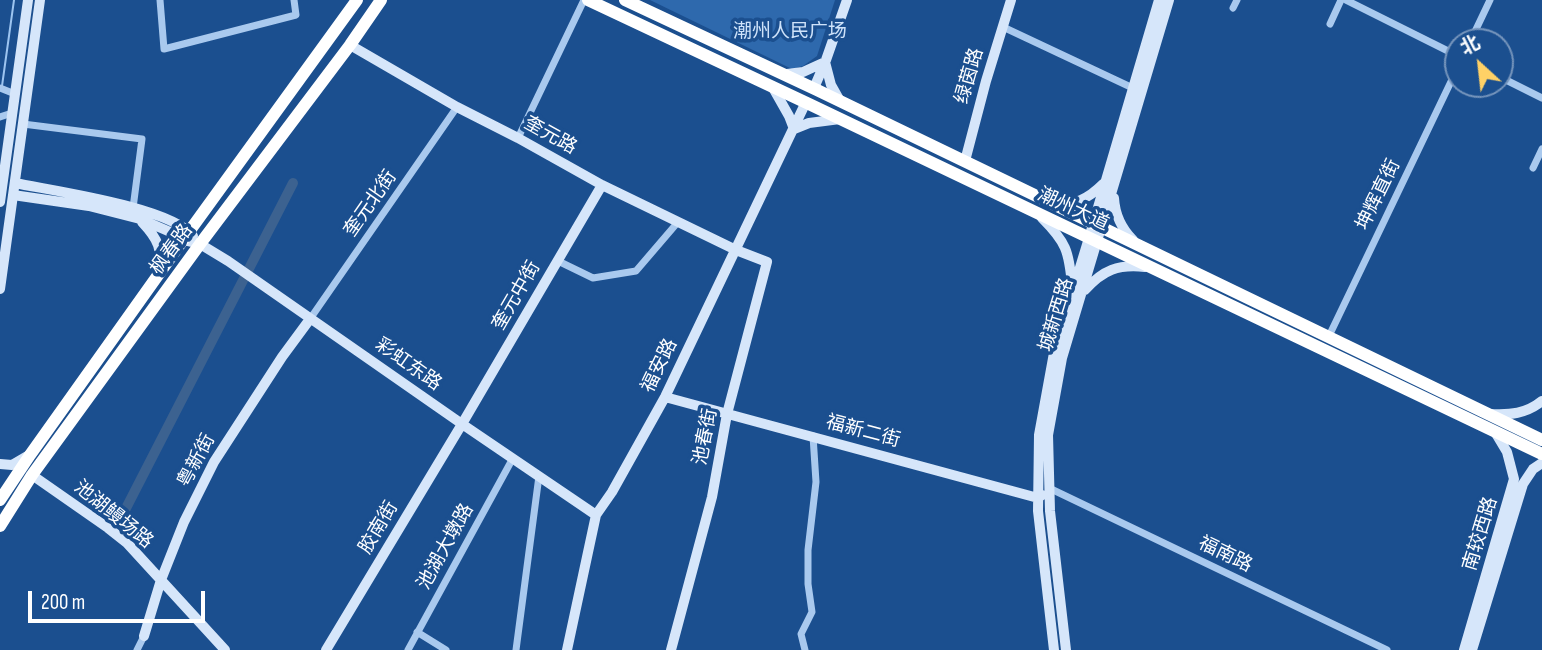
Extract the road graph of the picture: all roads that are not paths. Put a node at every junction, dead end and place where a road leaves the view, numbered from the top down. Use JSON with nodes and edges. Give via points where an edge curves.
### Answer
{"nodes":[{"id":1,"x":27,"y":0,"type":"edge"},
{"id":2,"x":40,"y":0,"type":"edge"},
{"id":3,"x":160,"y":0,"type":"edge"},
{"id":4,"x":294,"y":0,"type":"edge"},
{"id":5,"x":358,"y":0,"type":"edge"},
{"id":6,"x":381,"y":0,"type":"edge"},
{"id":7,"x":586,"y":0,"type":"edge"},
{"id":8,"x":625,"y":0,"type":"edge"},
{"id":9,"x":847,"y":0,"type":"edge"},
{"id":10,"x":1011,"y":0,"type":"edge"},
{"id":11,"x":1159,"y":0,"type":"edge"},
{"id":12,"x":1169,"y":0,"type":"edge"},
{"id":13,"x":1237,"y":0,"type":"edge"},
{"id":14,"x":1344,"y":0,"type":"edge"},
{"id":15,"x":1490,"y":0,"type":"edge"},
{"id":16,"x":1233,"y":9,"type":"dead end"},
{"id":17,"x":1330,"y":24,"type":"dead end"},
{"id":18,"x":1003,"y":27,"type":"junction"},
{"id":19,"x":1477,"y":28,"type":"edge"},
{"id":20,"x":350,"y":45,"type":"junction"},
{"id":21,"x":1444,"y":49,"type":"edge"},
{"id":22,"x":825,"y":62,"type":"junction"},
{"id":23,"x":782,"y":73,"type":"junction"},
{"id":24,"x":1514,"y":84,"type":"edge"},
{"id":25,"x":815,"y":85,"type":"junction"},
{"id":26,"x":772,"y":86,"type":"junction"},
{"id":27,"x":1137,"y":90,"type":"junction"},
{"id":28,"x":7,"y":91,"type":"edge"},
{"id":29,"x":1444,"y":96,"type":"edge"},
{"id":30,"x":1542,"y":98,"type":"edge"},
{"id":31,"x":841,"y":101,"type":"junction"},
{"id":32,"x":806,"y":102,"type":"junction"},
{"id":33,"x":457,"y":107,"type":"junction"},
{"id":34,"x":12,"y":113,"type":"junction"},
{"id":35,"x":0,"y":117,"type":"edge"},
{"id":36,"x":840,"y":119,"type":"junction"},
{"id":37,"x":23,"y":124,"type":"junction"},
{"id":38,"x":794,"y":128,"type":"junction"},
{"id":39,"x":518,"y":138,"type":"junction"},
{"id":40,"x":1542,"y":149,"type":"edge"},
{"id":41,"x":965,"y":161,"type":"junction"},
{"id":42,"x":1533,"y":168,"type":"dead end"},
{"id":43,"x":15,"y":183,"type":"junction"},
{"id":44,"x":1110,"y":184,"type":"junction"},
{"id":45,"x":602,"y":185,"type":"junction"},
{"id":46,"x":13,"y":195,"type":"junction"},
{"id":47,"x":0,"y":202,"type":"edge"},
{"id":48,"x":1053,"y":204,"type":"junction"},
{"id":49,"x":133,"y":208,"type":"junction"},
{"id":50,"x":1039,"y":215,"type":"junction"},
{"id":51,"x":140,"y":219,"type":"junction"},
{"id":52,"x":678,"y":222,"type":"junction"},
{"id":53,"x":1098,"y":225,"type":"junction"},
{"id":54,"x":186,"y":236,"type":"junction"},
{"id":55,"x":1093,"y":240,"type":"junction"},
{"id":56,"x":1136,"y":243,"type":"junction"},
{"id":57,"x":200,"y":244,"type":"junction"},
{"id":58,"x":736,"y":250,"type":"junction"},
{"id":59,"x":558,"y":261,"type":"junction"},
{"id":60,"x":1151,"y":268,"type":"junction"},
{"id":61,"x":155,"y":279,"type":"junction"},
{"id":62,"x":0,"y":289,"type":"edge"},
{"id":63,"x":1077,"y":293,"type":"junction"},
{"id":64,"x":310,"y":319,"type":"junction"},
{"id":65,"x":1329,"y":336,"type":"junction"},
{"id":66,"x":665,"y":397,"type":"junction"},
{"id":67,"x":1542,"y":401,"type":"edge"},
{"id":68,"x":727,"y":414,"type":"junction"},
{"id":69,"x":1490,"y":414,"type":"junction"},
{"id":70,"x":462,"y":424,"type":"junction"},
{"id":71,"x":1494,"y":431,"type":"junction"},
{"id":72,"x":813,"y":436,"type":"junction"},
{"id":73,"x":1542,"y":440,"type":"edge"},
{"id":74,"x":1542,"y":454,"type":"edge"},
{"id":75,"x":30,"y":455,"type":"junction"},
{"id":76,"x":513,"y":458,"type":"junction"},
{"id":77,"x":0,"y":464,"type":"edge"},
{"id":78,"x":1542,"y":464,"type":"edge"},
{"id":79,"x":32,"y":475,"type":"junction"},
{"id":80,"x":538,"y":476,"type":"junction"},
{"id":81,"x":1049,"y":488,"type":"junction"},
{"id":82,"x":1038,"y":498,"type":"junction"},
{"id":83,"x":0,"y":500,"type":"edge"},
{"id":84,"x":596,"y":515,"type":"junction"},
{"id":85,"x":0,"y":526,"type":"edge"},
{"id":86,"x":161,"y":580,"type":"junction"},
{"id":87,"x":417,"y":632,"type":"junction"},
{"id":88,"x":144,"y":636,"type":"joint"},
{"id":89,"x":137,"y":650,"type":"edge"},
{"id":90,"x":225,"y":650,"type":"edge"},
{"id":91,"x":326,"y":650,"type":"edge"},
{"id":92,"x":408,"y":650,"type":"edge"},
{"id":93,"x":446,"y":650,"type":"edge"},
{"id":94,"x":516,"y":650,"type":"edge"},
{"id":95,"x":568,"y":650,"type":"edge"},
{"id":96,"x":671,"y":650,"type":"edge"},
{"id":97,"x":805,"y":650,"type":"edge"},
{"id":98,"x":1054,"y":650,"type":"edge"},
{"id":99,"x":1066,"y":650,"type":"edge"},
{"id":100,"x":1387,"y":650,"type":"edge"},
{"id":101,"x":1464,"y":650,"type":"edge"},
{"id":102,"x":1472,"y":650,"type":"edge"}],
"edges":[{"from":1,"to":28,"type":"street"},
{"from":2,"to":37,"type":"street"},
{"from":3,"to":4,"type":"street","via":[[164,48],[296,15]]},
{"from":5,"to":54,"type":"highway","name":"枫春路"},
{"from":6,"to":20,"type":"highway","name":"枫春路"},
{"from":7,"to":26,"type":"highway","name":"潮州大道"},
{"from":7,"to":39,"type":"street"},
{"from":8,"to":23,"type":"highway","name":"潮州大道"},
{"from":9,"to":22,"type":"street"},
{"from":10,"to":18,"type":"street","name":"绿茵路"},
{"from":11,"to":27,"type":"street","name":"城新西路"},
{"from":12,"to":27,"type":"street","name":"城新西路"},
{"from":13,"to":16,"type":"street"},
{"from":14,"to":17,"type":"street"},
{"from":14,"to":21,"type":"street"},
{"from":15,"to":19,"type":"street"},
{"from":18,"to":27,"type":"street"},
{"from":18,"to":41,"type":"street","name":"绿茵路"},
{"from":20,"to":33,"type":"street","name":"奎元路"},
{"from":20,"to":57,"type":"highway","name":"枫春路"},
{"from":22,"to":23,"type":"street","via":[[803,72]]},
{"from":22,"to":25,"type":"street"},
{"from":22,"to":31,"type":"street"},
{"from":23,"to":25,"type":"highway","name":"潮州大道"},
{"from":24,"to":30,"type":"street"},
{"from":25,"to":31,"type":"highway","name":"潮州大道"},
{"from":26,"to":32,"type":"highway","name":"潮州大道"},
{"from":26,"to":38,"type":"street"},
{"from":27,"to":44,"type":"street","name":"城新西路"},
{"from":28,"to":34,"type":"street"},
{"from":29,"to":65,"type":"street","name":"坤辉直街"},
{"from":31,"to":41,"type":"highway","name":"潮州大道"},
{"from":32,"to":36,"type":"highway","name":"潮州大道"},
{"from":32,"to":38,"type":"street","name":"福安路"},
{"from":33,"to":39,"type":"street","name":"奎元路"},
{"from":33,"to":64,"type":"street","name":"奎元北街"},
{"from":34,"to":35,"type":"street"},
{"from":34,"to":47,"type":"street"},
{"from":36,"to":38,"type":"street"},
{"from":36,"to":50,"type":"highway","name":"潮州大道"},
{"from":37,"to":43,"type":"street"},
{"from":37,"to":49,"type":"street","via":[[142,139]]},
{"from":38,"to":58,"type":"street","name":"福安路"},
{"from":39,"to":45,"type":"street","name":"奎元路"},
{"from":40,"to":42,"type":"street"},
{"from":41,"to":48,"type":"highway","name":"潮州大道"},
{"from":43,"to":46,"type":"street"},
{"from":43,"to":49,"type":"street"},
{"from":44,"to":48,"type":"street","via":[[1082,201]]},
{"from":44,"to":53,"type":"street","name":"城新西路"},
{"from":44,"to":56,"type":"street","via":[[1118,219]]},
{"from":45,"to":52,"type":"street","name":"奎元路"},
{"from":45,"to":59,"type":"street","name":"奎元中街"},
{"from":46,"to":51,"type":"street"},
{"from":46,"to":62,"type":"street"},
{"from":48,"to":53,"type":"highway","name":"潮州大道"},
{"from":49,"to":54,"type":"street","via":[[174,222]]},
{"from":50,"to":55,"type":"highway","name":"潮州大道"},
{"from":50,"to":63,"type":"street","via":[[1069,253]]},
{"from":51,"to":54,"type":"street"},
{"from":51,"to":61,"type":"street","via":[[158,242],[161,259]]},
{"from":52,"to":58,"type":"street","name":"奎元路"},
{"from":52,"to":59,"type":"street","via":[[636,271],[593,278]]},
{"from":53,"to":55,"type":"street","name":"城新西路"},
{"from":53,"to":56,"type":"highway","name":"潮州大道"},
{"from":54,"to":57,"type":"street"},
{"from":54,"to":61,"type":"highway","name":"枫春路"},
{"from":55,"to":60,"type":"highway","name":"潮州大道"},
{"from":55,"to":63,"type":"street","name":"城新西路"},
{"from":56,"to":65,"type":"highway","name":"潮州大道"},
{"from":57,"to":64,"type":"street","name":"彩虹东路"},
{"from":57,"to":79,"type":"highway","name":"枫春路"},
{"from":58,"to":66,"type":"street","name":"福安路"},
{"from":58,"to":68,"type":"street","name":"池春街","via":[[767,262]]},
{"from":59,"to":70,"type":"street","name":"奎元中街"},
{"from":60,"to":63,"type":"street","via":[[1121,266]]},
{"from":60,"to":71,"type":"highway","name":"潮州大道"},
{"from":61,"to":75,"type":"highway","name":"枫春路"},
{"from":63,"to":81,"type":"street","name":"城新西路","via":[[1048,435]]},
{"from":63,"to":82,"type":"street","name":"城新西路","via":[[1054,353],[1039,435]]},
{"from":64,"to":70,"type":"street","name":"彩虹东路"},
{"from":64,"to":86,"type":"street","name":"粤新街","via":[[214,462]]},
{"from":65,"to":69,"type":"highway","name":"潮州大道"},
{"from":66,"to":68,"type":"street","name":"福新二街"},
{"from":66,"to":84,"type":"street","name":"福安路"},
{"from":67,"to":69,"type":"street","via":[[1529,411]]},
{"from":68,"to":72,"type":"street","name":"福新二街"},
{"from":68,"to":96,"type":"street","name":"池春街","via":[[712,497]]},
{"from":69,"to":73,"type":"highway","name":"潮州大道"},
{"from":70,"to":76,"type":"street","name":"彩虹东路"},
{"from":70,"to":91,"type":"street","name":"胶南街"},
{"from":71,"to":74,"type":"highway","name":"潮州大道"},
{"from":71,"to":101,"type":"street","name":"南较西路","via":[[1514,479]]},
{"from":72,"to":82,"type":"street","name":"福新二街"},
{"from":72,"to":97,"type":"street","via":[[817,482],[808,550],[812,612],[801,634]]},
{"from":75,"to":77,"type":"street"},
{"from":75,"to":83,"type":"highway","name":"枫春路"},
{"from":76,"to":80,"type":"street","name":"彩虹东路"},
{"from":76,"to":87,"type":"street","name":"池湖大墩路"},
{"from":78,"to":102,"type":"street","name":"南较西路","via":[[1523,484]]},
{"from":79,"to":85,"type":"highway","name":"枫春路"},
{"from":79,"to":86,"type":"street","name":"池湖鳗场路","via":[[127,543]]},
{"from":80,"to":84,"type":"street","name":"彩虹东路"},
{"from":80,"to":94,"type":"street"},
{"from":81,"to":82,"type":"street"},
{"from":81,"to":99,"type":"street","name":"城新西路"},
{"from":81,"to":100,"type":"street","name":"福南路"},
{"from":82,"to":98,"type":"street","name":"城新西路"},
{"from":84,"to":95,"type":"street","name":"福安路"},
{"from":86,"to":88,"type":"street","name":"粤新街"},
{"from":86,"to":90,"type":"street","name":"池湖鳗场路"},
{"from":87,"to":92,"type":"street","name":"池湖大墩路"},
{"from":87,"to":93,"type":"street"},
{"from":88,"to":89,"type":"street"}]}
